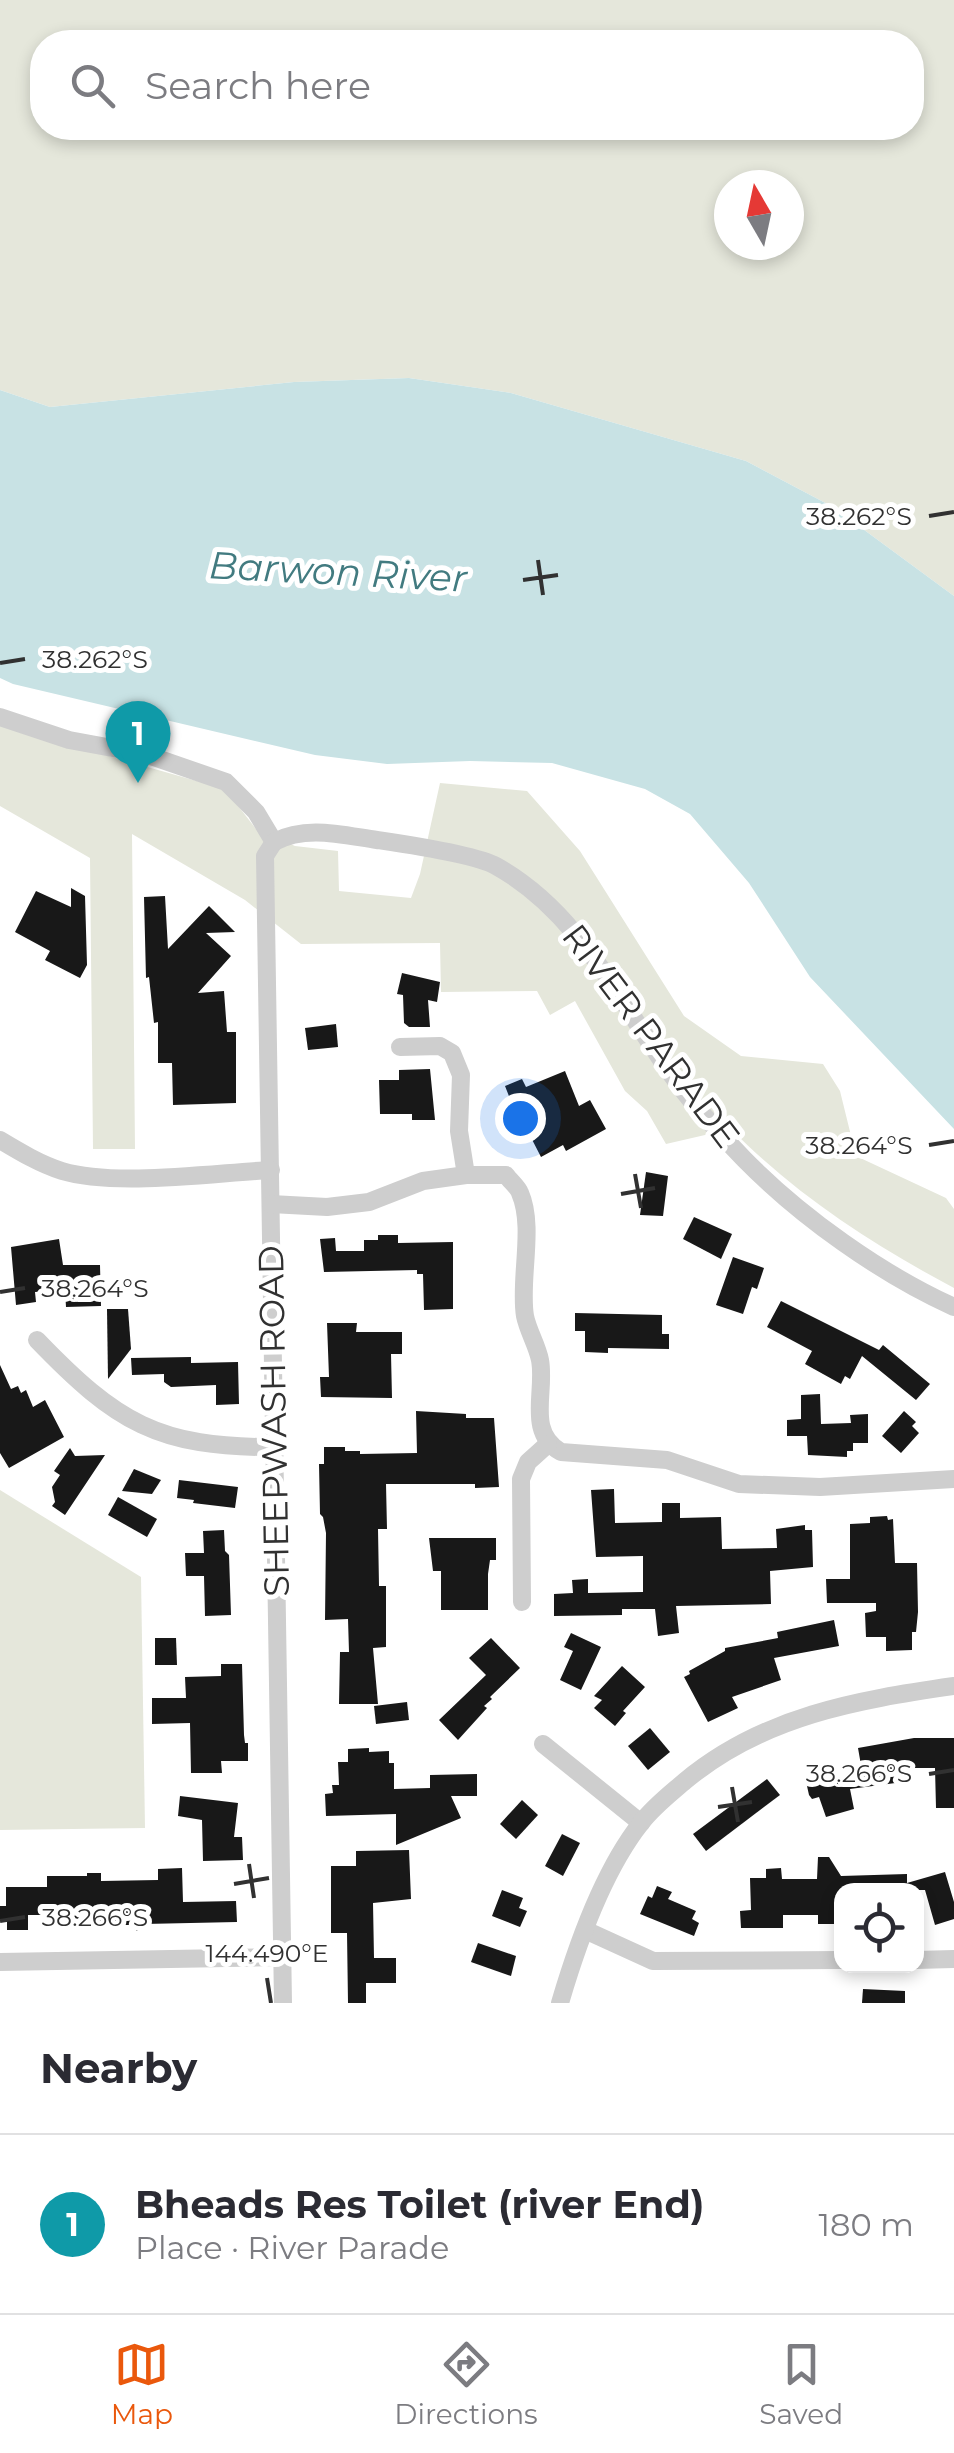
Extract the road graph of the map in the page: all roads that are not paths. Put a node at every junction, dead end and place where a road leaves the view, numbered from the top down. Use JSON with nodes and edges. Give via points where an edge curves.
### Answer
{"nodes":[{"id":1,"x":0,"y":717,"type":"edge"},
{"id":2,"x":274,"y":842,"type":"junction"},
{"id":3,"x":400,"y":1047,"type":"dead end"},
{"id":4,"x":0,"y":1140,"type":"edge"},
{"id":5,"x":270,"y":1170,"type":"junction"},
{"id":6,"x":466,"y":1174,"type":"junction"},
{"id":7,"x":271,"y":1204,"type":"junction"},
{"id":8,"x":954,"y":1308,"type":"edge"},
{"id":9,"x":37,"y":1340,"type":"dead end"},
{"id":10,"x":548,"y":1444,"type":"junction"},
{"id":11,"x":274,"y":1447,"type":"junction"},
{"id":12,"x":954,"y":1479,"type":"edge"},
{"id":13,"x":522,"y":1602,"type":"dead end"},
{"id":14,"x":954,"y":1686,"type":"edge"},
{"id":15,"x":544,"y":1744,"type":"dead end"},
{"id":16,"x":641,"y":1823,"type":"junction"},
{"id":17,"x":585,"y":1930,"type":"junction"},
{"id":18,"x":282,"y":1958,"type":"junction"},
{"id":19,"x":834,"y":1960,"type":"edge"},
{"id":20,"x":924,"y":1960,"type":"edge"},
{"id":21,"x":954,"y":1960,"type":"edge"},
{"id":22,"x":0,"y":1962,"type":"edge"},
{"id":23,"x":283,"y":2003,"type":"edge"},
{"id":24,"x":560,"y":2003,"type":"edge"}],
"edges":[{"from":1,"to":2,"type":"street","via":[[226,782]]},
{"from":2,"to":5,"type":"street","name":"SHEEPWASH ROAD","via":[[265,856]]},
{"from":2,"to":8,"type":"street","name":"RIVER PARADE","via":[[291,833],[322,833],[402,844],[492,864],[544,899],[590,949],[679,1086],[747,1162],[864,1257]]},
{"from":3,"to":6,"type":"street","via":[[440,1046],[452,1053],[460,1076]]},
{"from":4,"to":5,"type":"street","via":[[64,1172],[111,1178]]},
{"from":5,"to":7,"type":"street","name":"SHEEPWASH ROAD"},
{"from":6,"to":7,"type":"street","via":[[423,1181],[369,1202]]},
{"from":6,"to":10,"type":"street","via":[[506,1176],[520,1193],[525,1317],[540,1362]]},
{"from":7,"to":11,"type":"street","name":"SHEEPWASH ROAD"},
{"from":9,"to":11,"type":"street","via":[[88,1391],[136,1422],[209,1445]]},
{"from":10,"to":12,"type":"street","via":[[561,1452],[667,1460],[739,1484]]},
{"from":10,"to":13,"type":"street","via":[[520,1479]]},
{"from":11,"to":18,"type":"street","name":"SHEEPWASH ROAD"},
{"from":14,"to":16,"type":"street","via":[[807,1714],[751,1737],[704,1765]]},
{"from":15,"to":16,"type":"street"},
{"from":16,"to":17,"type":"street"},
{"from":17,"to":19,"type":"street","via":[[654,1962]]},
{"from":17,"to":24,"type":"street"},
{"from":18,"to":22,"type":"street"},
{"from":18,"to":23,"type":"street","name":"SHEEPWASH ROAD"},
{"from":20,"to":21,"type":"street"}]}
